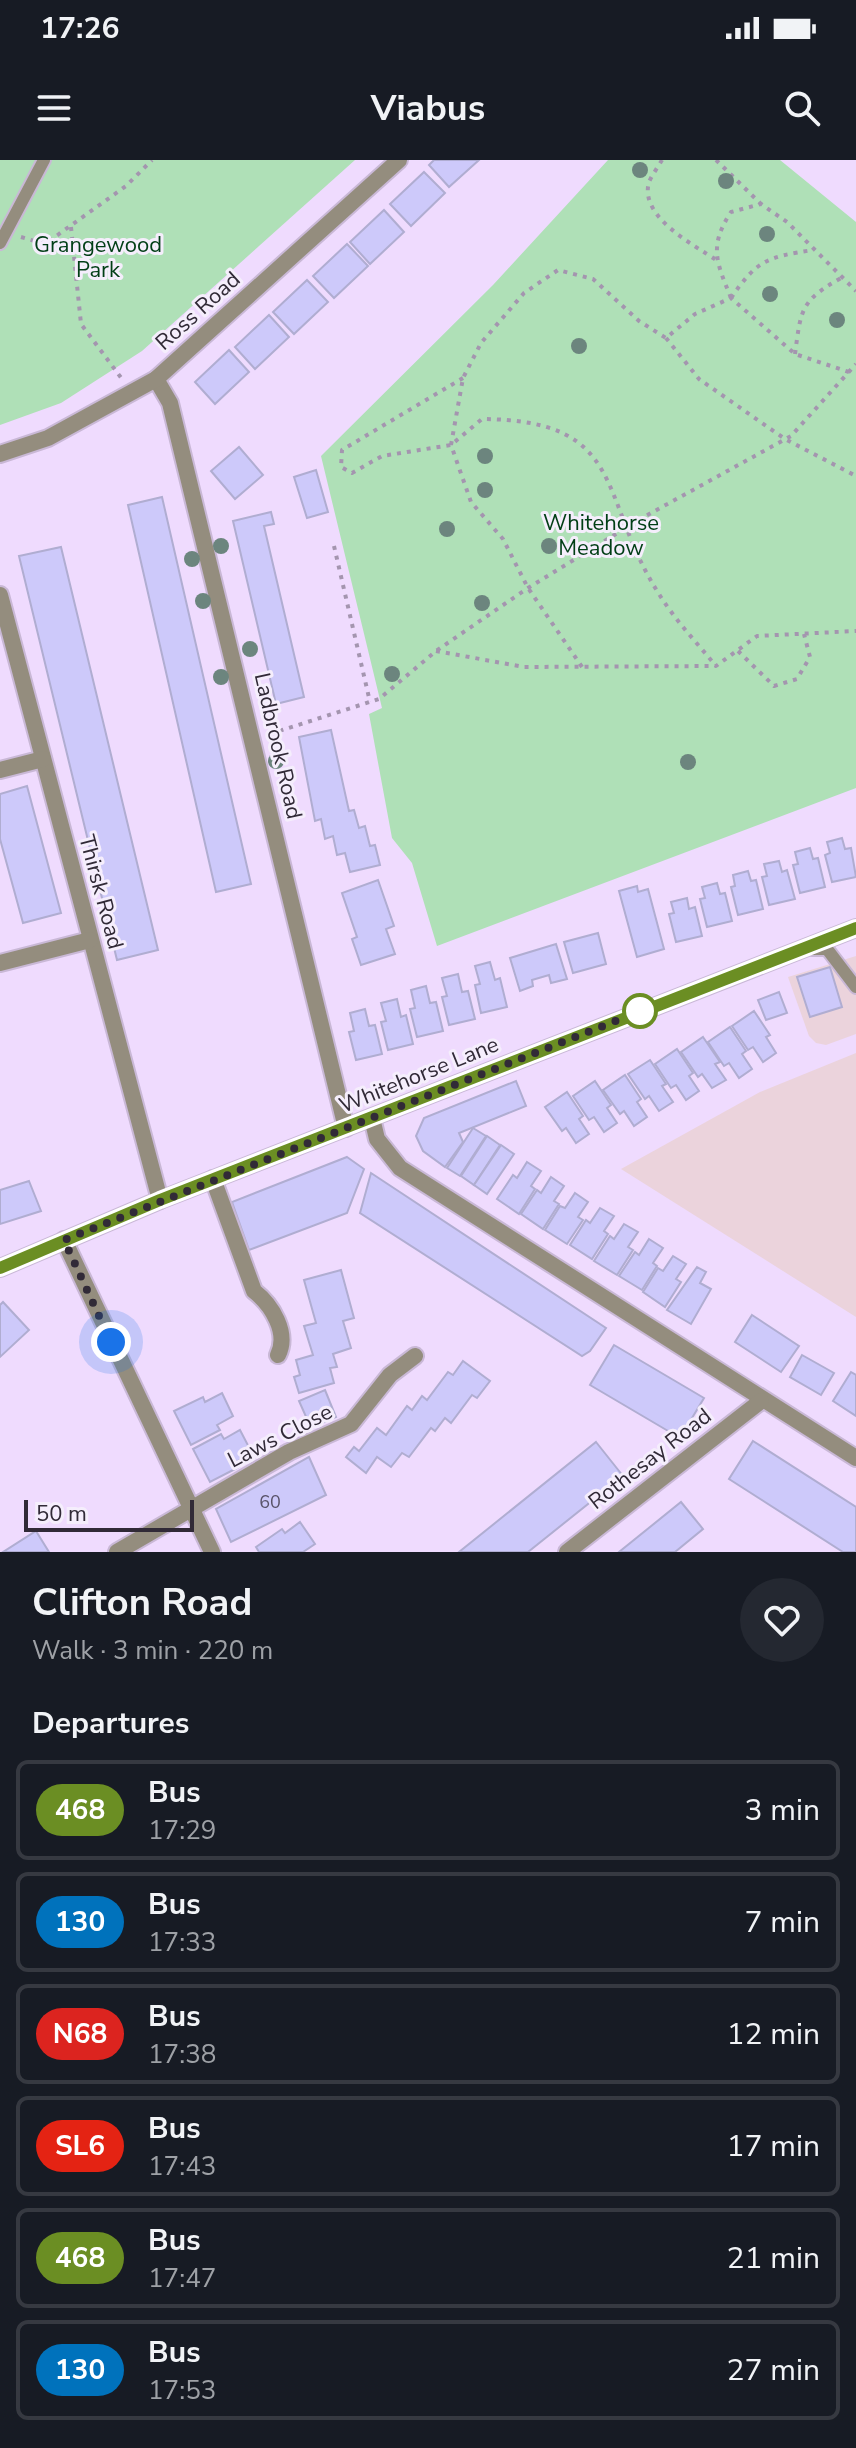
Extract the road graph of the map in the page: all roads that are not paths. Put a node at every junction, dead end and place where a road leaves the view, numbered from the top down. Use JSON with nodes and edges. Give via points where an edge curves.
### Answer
{"nodes":[{"id":1,"x":44,"y":160,"type":"edge"},
{"id":2,"x":399,"y":160,"type":"edge"},
{"id":3,"x":2,"y":237,"type":"edge"},
{"id":4,"x":156,"y":379,"type":"junction"},
{"id":5,"x":0,"y":454,"type":"edge"},
{"id":6,"x":0,"y":595,"type":"edge"},
{"id":7,"x":43,"y":759,"type":"junction"},
{"id":8,"x":0,"y":770,"type":"edge"},
{"id":9,"x":856,"y":928,"type":"edge"},
{"id":10,"x":90,"y":940,"type":"junction"},
{"id":11,"x":798,"y":949,"type":"junction"},
{"id":12,"x":0,"y":963,"type":"edge"},
{"id":13,"x":856,"y":987,"type":"edge"},
{"id":14,"x":372,"y":1118,"type":"junction"},
{"id":15,"x":346,"y":1128,"type":"junction"},
{"id":16,"x":213,"y":1179,"type":"junction"},
{"id":17,"x":160,"y":1200,"type":"junction"},
{"id":18,"x":64,"y":1240,"type":"junction"},
{"id":19,"x":0,"y":1268,"type":"edge"},
{"id":20,"x":278,"y":1355,"type":"dead end"},
{"id":21,"x":415,"y":1356,"type":"dead end"},
{"id":22,"x":761,"y":1401,"type":"junction"},
{"id":23,"x":856,"y":1458,"type":"edge"},
{"id":24,"x":189,"y":1510,"type":"junction"},
{"id":25,"x":117,"y":1552,"type":"edge"},
{"id":26,"x":212,"y":1552,"type":"edge"},
{"id":27,"x":567,"y":1552,"type":"edge"}],
"edges":[{"from":1,"to":3,"type":"lane"},
{"from":2,"to":4,"type":"street","name":"Ross Road"},
{"from":4,"to":5,"type":"street","name":"Ross Road","via":[[48,438]]},
{"from":4,"to":15,"type":"street","name":"Ladbrook Road","via":[[170,403]]},
{"from":6,"to":7,"type":"street","name":"Thirsk Road"},
{"from":7,"to":8,"type":"street"},
{"from":7,"to":10,"type":"street","name":"Thirsk Road"},
{"from":9,"to":11,"type":"main road","name":"Whitehorse Lane"},
{"from":10,"to":12,"type":"street"},
{"from":10,"to":17,"type":"street","name":"Thirsk Road"},
{"from":11,"to":13,"type":"lane","via":[[827,949]]},
{"from":11,"to":14,"type":"main road","name":"Whitehorse Lane"},
{"from":14,"to":15,"type":"main road","name":"Whitehorse Lane"},
{"from":14,"to":22,"type":"street","via":[[377,1139],[400,1168]]},
{"from":15,"to":16,"type":"main road","name":"Whitehorse Lane"},
{"from":16,"to":17,"type":"main road","name":"Whitehorse Lane"},
{"from":16,"to":20,"type":"street","via":[[254,1291],[274,1313],[282,1341]]},
{"from":17,"to":18,"type":"main road","name":"Whitehorse Lane"},
{"from":18,"to":19,"type":"main road","name":"Whitehorse Lane"},
{"from":18,"to":24,"type":"street"},
{"from":21,"to":24,"type":"street","name":"Laws Close","via":[[390,1375],[351,1424],[289,1452]]},
{"from":22,"to":23,"type":"street"},
{"from":22,"to":27,"type":"street","name":"Rothesay Road"},
{"from":24,"to":25,"type":"street","name":"Laws Close"},
{"from":24,"to":26,"type":"street"}]}
